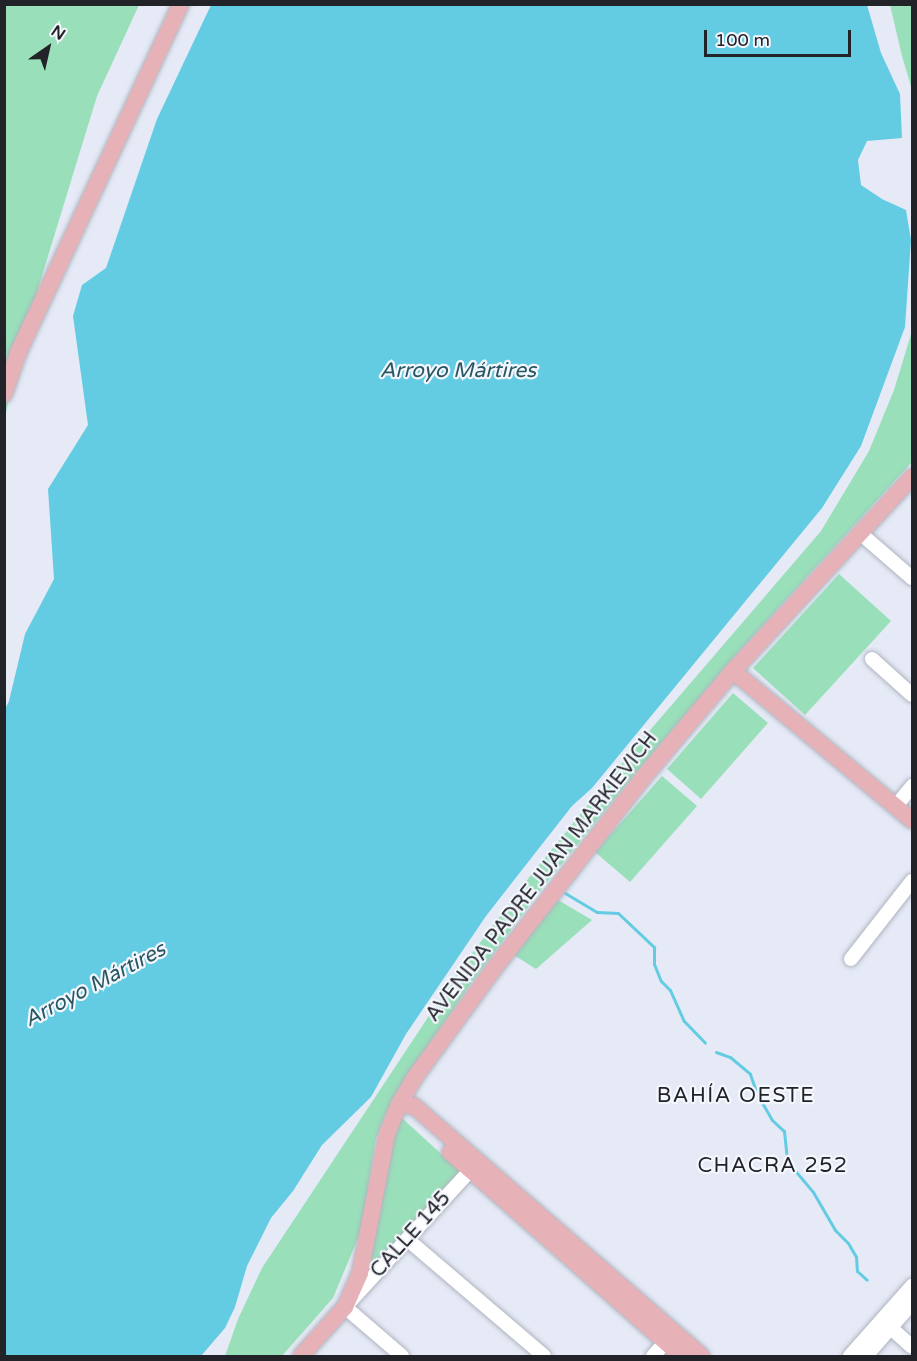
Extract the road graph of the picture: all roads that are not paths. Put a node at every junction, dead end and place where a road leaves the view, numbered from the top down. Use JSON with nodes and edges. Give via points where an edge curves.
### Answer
{"nodes":[{"id":1,"x":181,"y":4,"type":"edge"},
{"id":2,"x":4,"y":394,"type":"edge"},
{"id":3,"x":912,"y":477,"type":"edge"},
{"id":4,"x":860,"y":533,"type":"junction"},
{"id":5,"x":912,"y":579,"type":"edge"},
{"id":6,"x":872,"y":659,"type":"dead end"},
{"id":7,"x":733,"y":671,"type":"junction"},
{"id":8,"x":912,"y":695,"type":"edge"},
{"id":9,"x":912,"y":786,"type":"edge"},
{"id":10,"x":896,"y":806,"type":"junction"},
{"id":11,"x":912,"y":820,"type":"edge"},
{"id":12,"x":912,"y":881,"type":"edge"},
{"id":13,"x":851,"y":959,"type":"dead end"},
{"id":14,"x":399,"y":1104,"type":"junction"},
{"id":15,"x":474,"y":1166,"type":"junction"},
{"id":16,"x":407,"y":1239,"type":"junction"},
{"id":17,"x":912,"y":1286,"type":"edge"},
{"id":18,"x":912,"y":1303,"type":"edge"},
{"id":19,"x":345,"y":1307,"type":"junction"},
{"id":20,"x":891,"y":1328,"type":"junction"},
{"id":21,"x":670,"y":1337,"type":"junction"},
{"id":22,"x":912,"y":1347,"type":"edge"},
{"id":23,"x":301,"y":1356,"type":"edge"},
{"id":24,"x":402,"y":1356,"type":"edge"},
{"id":25,"x":544,"y":1356,"type":"edge"},
{"id":26,"x":653,"y":1356,"type":"edge"},
{"id":27,"x":681,"y":1356,"type":"edge"},
{"id":28,"x":702,"y":1356,"type":"edge"},
{"id":29,"x":850,"y":1356,"type":"edge"},
{"id":30,"x":866,"y":1356,"type":"edge"}],
"edges":[{"from":1,"to":2,"type":"main road","via":[[19,351]]},
{"from":3,"to":4,"type":"main road","name":"AVENIDA PADRE JUAN MARKIEVICH"},
{"from":4,"to":5,"type":"street"},
{"from":4,"to":7,"type":"main road","name":"AVENIDA PADRE JUAN MARKIEVICH"},
{"from":6,"to":8,"type":"street"},
{"from":7,"to":10,"type":"main road"},
{"from":7,"to":14,"type":"main road","name":"AVENIDA PADRE JUAN MARKIEVICH","via":[[573,865]]},
{"from":9,"to":10,"type":"street"},
{"from":10,"to":11,"type":"main road"},
{"from":12,"to":13,"type":"street"},
{"from":14,"to":15,"type":"main road"},
{"from":14,"to":19,"type":"main road","name":"AVENIDA PADRE JUAN MARKIEVICH","via":[[387,1134],[360,1273]]},
{"from":15,"to":16,"type":"street","name":"CALLE 145"},
{"from":15,"to":21,"type":"main road"},
{"from":16,"to":19,"type":"street","name":"CALLE 145"},
{"from":16,"to":25,"type":"street"},
{"from":17,"to":29,"type":"street"},
{"from":18,"to":20,"type":"street"},
{"from":19,"to":23,"type":"main road","name":"AVENIDA PADRE JUAN MARKIEVICH"},
{"from":19,"to":24,"type":"street"},
{"from":20,"to":22,"type":"street"},
{"from":20,"to":30,"type":"street"},
{"from":21,"to":26,"type":"street"},
{"from":21,"to":27,"type":"main road"},
{"from":21,"to":28,"type":"main road"}]}
